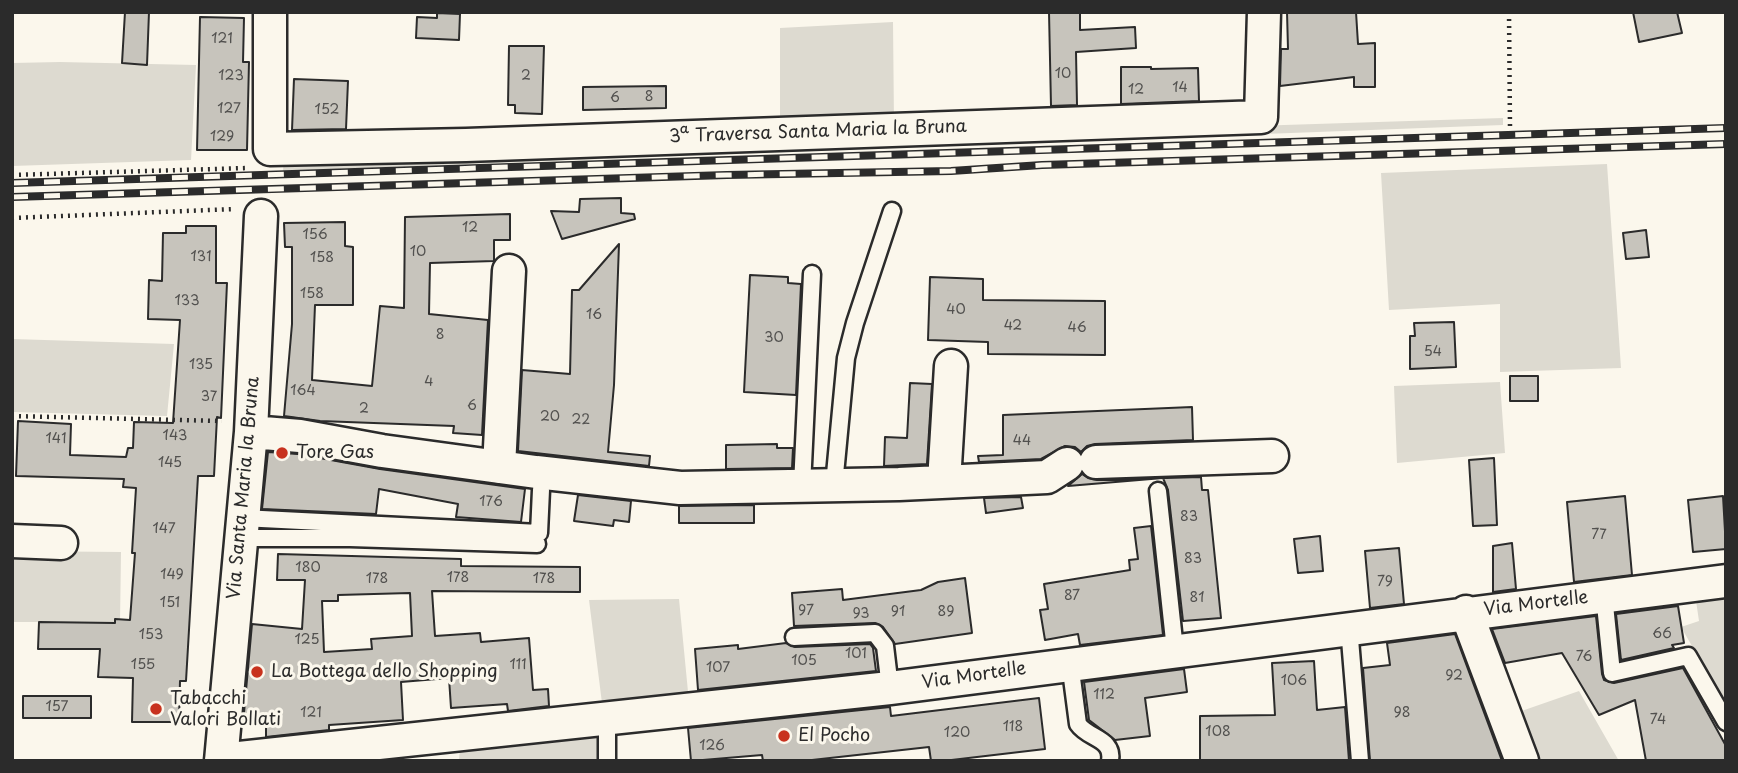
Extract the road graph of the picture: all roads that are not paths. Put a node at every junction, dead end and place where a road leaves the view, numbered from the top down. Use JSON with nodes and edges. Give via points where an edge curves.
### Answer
{"nodes":[{"id":1,"x":270,"y":12,"type":"edge"},
{"id":2,"x":1264,"y":12,"type":"edge"},
{"id":3,"x":892,"y":211,"type":"dead end"},
{"id":4,"x":261,"y":216,"type":"road end"},
{"id":5,"x":509,"y":271,"type":"dead end"},
{"id":6,"x":812,"y":274,"type":"dead end"},
{"id":7,"x":951,"y":366,"type":"dead end"},
{"id":8,"x":251,"y":426,"type":"junction"},
{"id":9,"x":1272,"y":456,"type":"dead end"},
{"id":10,"x":499,"y":467,"type":"junction"},
{"id":11,"x":944,"y":482,"type":"junction"},
{"id":12,"x":834,"y":485,"type":"junction"},
{"id":13,"x":802,"y":486,"type":"junction"},
{"id":14,"x":541,"y":490,"type":"dead end"},
{"id":15,"x":1158,"y":491,"type":"dead end"},
{"id":16,"x":241,"y":528,"type":"junction"},
{"id":17,"x":12,"y":541,"type":"edge"},
{"id":18,"x":61,"y":543,"type":"dead end"},
{"id":19,"x":537,"y":544,"type":"dead end"},
{"id":20,"x":1726,"y":581,"type":"edge"},
{"id":21,"x":1604,"y":595,"type":"junction"},
{"id":22,"x":1466,"y":612,"type":"junction"},
{"id":23,"x":1349,"y":627,"type":"junction"},
{"id":24,"x":794,"y":637,"type":"dead end"},
{"id":25,"x":1175,"y":650,"type":"junction"},
{"id":26,"x":1070,"y":663,"type":"junction"},
{"id":27,"x":890,"y":688,"type":"junction"},
{"id":28,"x":607,"y":718,"type":"junction"},
{"id":29,"x":1726,"y":722,"type":"edge"},
{"id":30,"x":221,"y":761,"type":"edge"},
{"id":31,"x":607,"y":761,"type":"edge"},
{"id":32,"x":1110,"y":761,"type":"edge"},
{"id":33,"x":1360,"y":761,"type":"edge"},
{"id":34,"x":1522,"y":761,"type":"edge"}],
"edges":[{"from":1,"to":2,"type":"street","name":"3ª Traversa Santa Maria la Bruna","via":[[270,149],[1261,117]]},
{"from":3,"to":12,"type":"lane","via":[[846,358]]},
{"from":4,"to":8,"type":"street","name":"Via Santa Maria la Bruna"},
{"from":5,"to":10,"type":"street"},
{"from":6,"to":13,"type":"lane"},
{"from":7,"to":11,"type":"street"},
{"from":8,"to":10,"type":"street"},
{"from":8,"to":16,"type":"street","name":"Via Santa Maria la Bruna"},
{"from":9,"to":11,"type":"street","via":[[1081,463],[1047,477]]},
{"from":10,"to":13,"type":"street","via":[[680,488]]},
{"from":11,"to":12,"type":"street"},
{"from":12,"to":13,"type":"street"},
{"from":14,"to":16,"type":"lane","via":[[538,533]]},
{"from":15,"to":25,"type":"lane"},
{"from":16,"to":19,"type":"lane","via":[[350,538]]},
{"from":16,"to":30,"type":"street","name":"Via Santa Maria la Bruna"},
{"from":17,"to":18,"type":"street"},
{"from":20,"to":21,"type":"street","name":"Via Mortelle"},
{"from":21,"to":22,"type":"street","name":"Via Mortelle"},
{"from":21,"to":29,"type":"lane","via":[[1612,673],[1688,656]]},
{"from":22,"to":23,"type":"street","name":"Via Mortelle"},
{"from":22,"to":34,"type":"street"},
{"from":23,"to":25,"type":"street","name":"Via Mortelle"},
{"from":23,"to":33,"type":"lane"},
{"from":24,"to":27,"type":"lane","via":[[875,633],[885,646]]},
{"from":25,"to":26,"type":"street","name":"Via Mortelle"},
{"from":26,"to":27,"type":"street","name":"Via Mortelle"},
{"from":26,"to":32,"type":"lane","via":[[1078,724],[1105,742]]},
{"from":27,"to":28,"type":"street","name":"Via Mortelle"},
{"from":28,"to":30,"type":"street","name":"Via Mortelle"},
{"from":28,"to":31,"type":"lane"}]}
